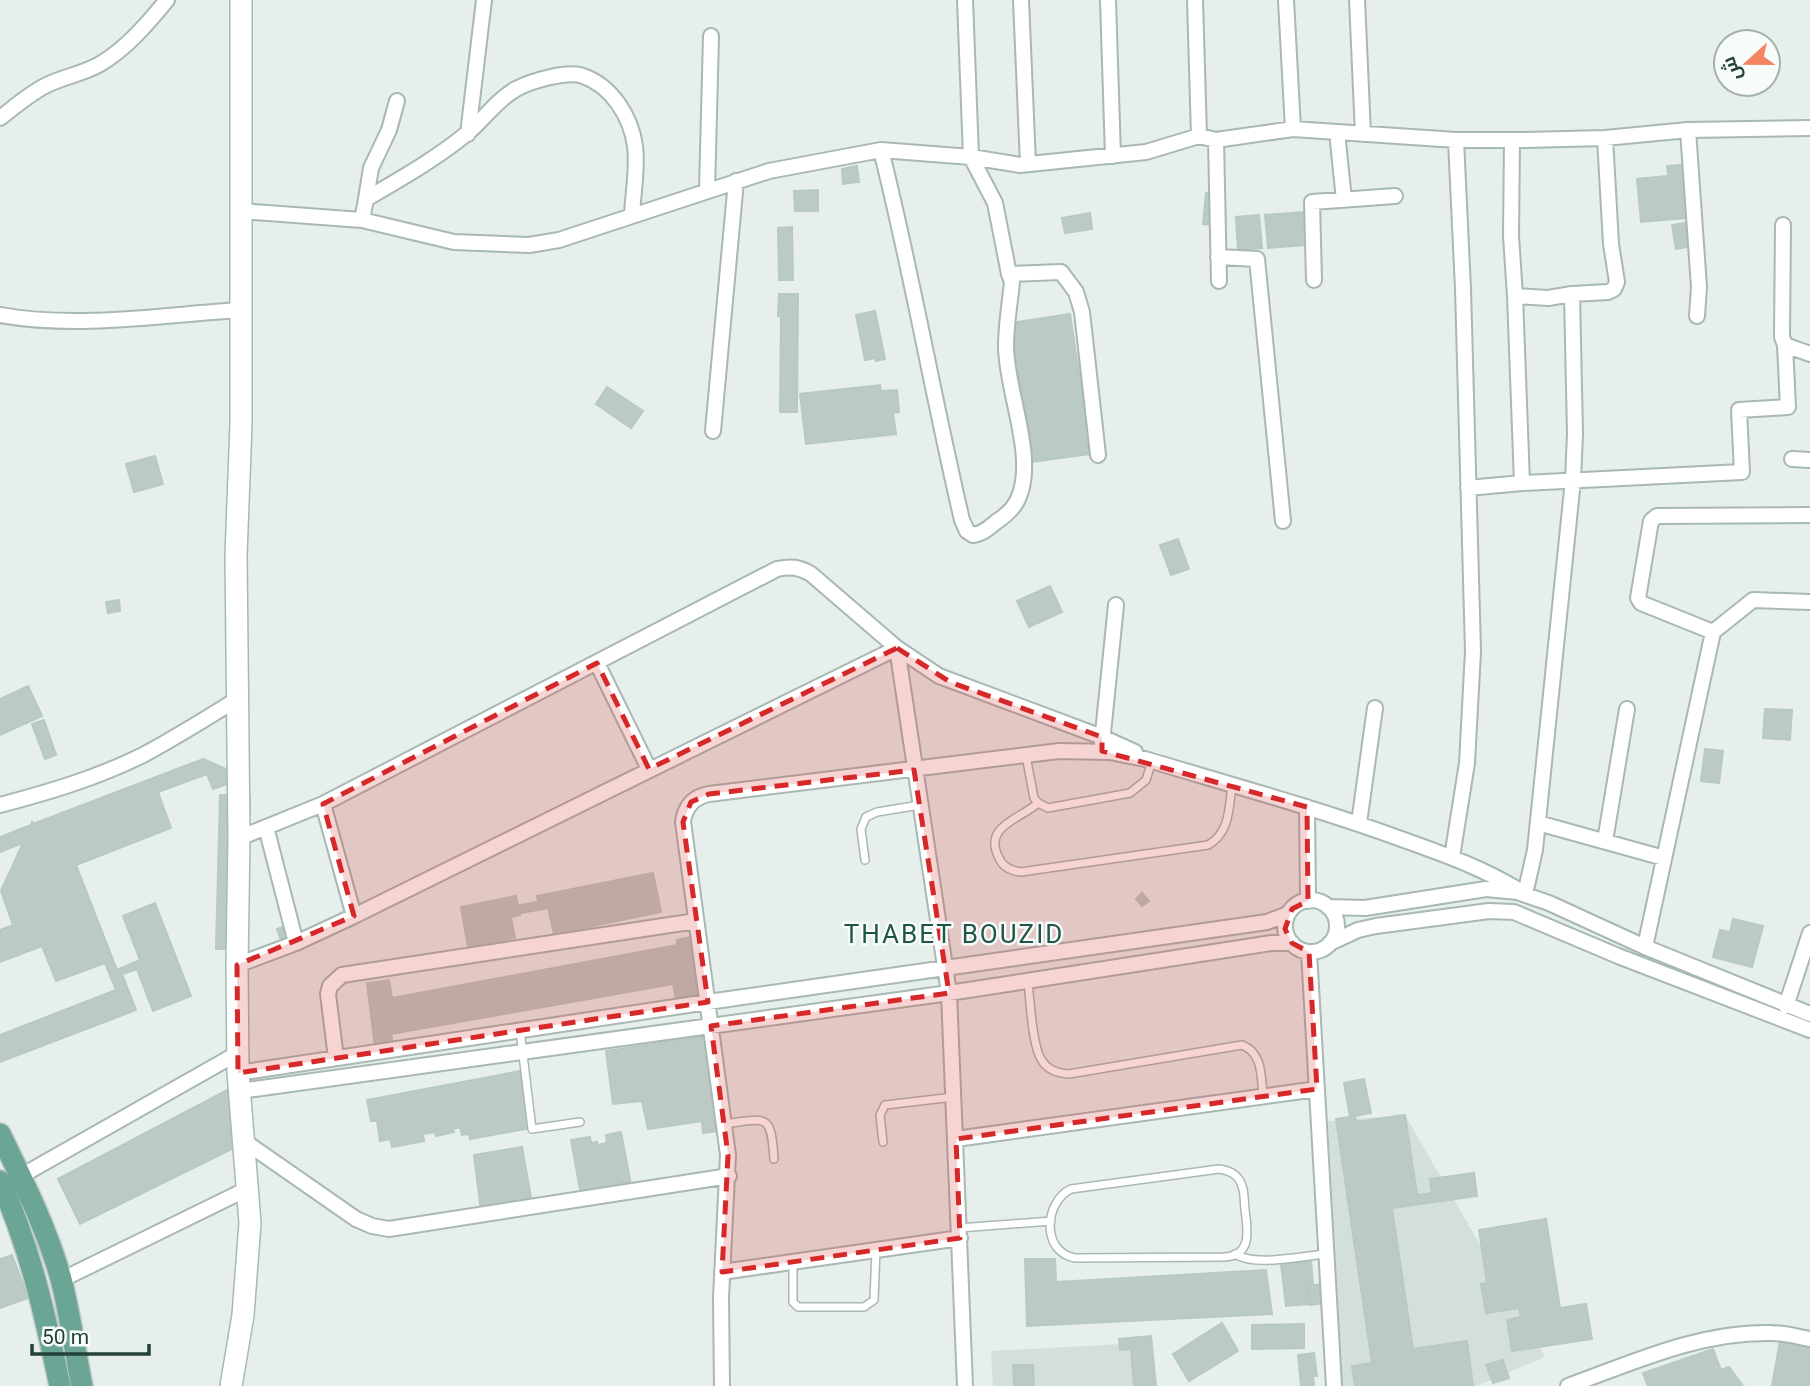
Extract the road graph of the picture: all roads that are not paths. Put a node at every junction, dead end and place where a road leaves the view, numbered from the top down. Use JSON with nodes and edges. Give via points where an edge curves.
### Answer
{"nodes":[{"id":1,"x":167,"y":0,"type":"edge"},
{"id":2,"x":241,"y":0,"type":"edge"},
{"id":3,"x":484,"y":0,"type":"edge"},
{"id":4,"x":965,"y":0,"type":"edge"},
{"id":5,"x":1021,"y":0,"type":"edge"},
{"id":6,"x":1108,"y":0,"type":"edge"},
{"id":7,"x":1195,"y":0,"type":"edge"},
{"id":8,"x":1286,"y":0,"type":"edge"},
{"id":9,"x":1357,"y":0,"type":"edge"},
{"id":10,"x":711,"y":36,"type":"dead end"},
{"id":11,"x":397,"y":101,"type":"dead end"},
{"id":12,"x":0,"y":118,"type":"edge"},
{"id":13,"x":1810,"y":128,"type":"edge"},
{"id":14,"x":1293,"y":129,"type":"junction"},
{"id":15,"x":1688,"y":130,"type":"junction"},
{"id":16,"x":1337,"y":132,"type":"junction"},
{"id":17,"x":468,"y":134,"type":"junction"},
{"id":18,"x":1363,"y":134,"type":"junction"},
{"id":19,"x":1199,"y":136,"type":"junction"},
{"id":20,"x":1605,"y":138,"type":"junction"},
{"id":21,"x":1216,"y":140,"type":"junction"},
{"id":22,"x":1456,"y":140,"type":"junction"},
{"id":23,"x":1512,"y":140,"type":"junction"},
{"id":24,"x":881,"y":150,"type":"junction"},
{"id":25,"x":1112,"y":156,"type":"junction"},
{"id":26,"x":971,"y":157,"type":"junction"},
{"id":27,"x":1028,"y":164,"type":"junction"},
{"id":28,"x":736,"y":181,"type":"junction"},
{"id":29,"x":707,"y":190,"type":"junction"},
{"id":30,"x":1395,"y":196,"type":"dead end"},
{"id":31,"x":366,"y":199,"type":"junction"},
{"id":32,"x":1344,"y":200,"type":"junction"},
{"id":33,"x":241,"y":211,"type":"junction"},
{"id":34,"x":632,"y":215,"type":"junction"},
{"id":35,"x":362,"y":220,"type":"junction"},
{"id":36,"x":1783,"y":225,"type":"dead end"},
{"id":37,"x":1218,"y":257,"type":"junction"},
{"id":38,"x":1009,"y":274,"type":"junction"},
{"id":39,"x":1314,"y":280,"type":"dead end"},
{"id":40,"x":1219,"y":281,"type":"dead end"},
{"id":41,"x":1572,"y":294,"type":"junction"},
{"id":42,"x":1515,"y":296,"type":"junction"},
{"id":43,"x":240,"y":310,"type":"junction"},
{"id":44,"x":0,"y":315,"type":"edge"},
{"id":45,"x":1698,"y":316,"type":"dead end"},
{"id":46,"x":1785,"y":345,"type":"junction"},
{"id":47,"x":1810,"y":354,"type":"edge"},
{"id":48,"x":713,"y":431,"type":"dead end"},
{"id":49,"x":1098,"y":455,"type":"dead end"},
{"id":50,"x":1792,"y":459,"type":"dead end"},
{"id":51,"x":1810,"y":460,"type":"edge"},
{"id":52,"x":1573,"y":480,"type":"junction"},
{"id":53,"x":1522,"y":483,"type":"junction"},
{"id":54,"x":1468,"y":488,"type":"junction"},
{"id":55,"x":1810,"y":515,"type":"edge"},
{"id":56,"x":1283,"y":521,"type":"dead end"},
{"id":57,"x":1810,"y":602,"type":"edge"},
{"id":58,"x":1116,"y":605,"type":"dead end"},
{"id":59,"x":1713,"y":632,"type":"junction"},
{"id":60,"x":897,"y":648,"type":"junction"},
{"id":61,"x":597,"y":663,"type":"junction"},
{"id":62,"x":236,"y":700,"type":"junction"},
{"id":63,"x":1375,"y":708,"type":"dead end"},
{"id":64,"x":1628,"y":709,"type":"dead end"},
{"id":65,"x":1102,"y":744,"type":"junction"},
{"id":66,"x":1026,"y":756,"type":"junction"},
{"id":67,"x":1152,"y":761,"type":"junction"},
{"id":68,"x":649,"y":769,"type":"junction"},
{"id":69,"x":914,"y":770,"type":"junction"},
{"id":70,"x":1232,"y":785,"type":"junction"},
{"id":71,"x":1038,"y":803,"type":"junction"},
{"id":72,"x":323,"y":804,"type":"junction"},
{"id":73,"x":0,"y":805,"type":"edge"},
{"id":74,"x":919,"y":805,"type":"junction"},
{"id":75,"x":1307,"y":807,"type":"junction"},
{"id":76,"x":1359,"y":823,"type":"junction"},
{"id":77,"x":1538,"y":824,"type":"junction"},
{"id":78,"x":266,"y":827,"type":"junction"},
{"id":79,"x":239,"y":838,"type":"junction"},
{"id":80,"x":1605,"y":841,"type":"junction"},
{"id":81,"x":1452,"y":857,"type":"junction"},
{"id":82,"x":1664,"y":858,"type":"junction"},
{"id":83,"x":865,"y":860,"type":"dead end"},
{"id":84,"x":1525,"y":894,"type":"junction"},
{"id":85,"x":1308,"y":901,"type":"junction"},
{"id":86,"x":1328,"y":907,"type":"junction"},
{"id":87,"x":1288,"y":914,"type":"junction"},
{"id":88,"x":354,"y":916,"type":"junction"},
{"id":89,"x":696,"y":921,"type":"junction"},
{"id":90,"x":1810,"y":933,"type":"edge"},
{"id":91,"x":296,"y":943,"type":"junction"},
{"id":92,"x":1292,"y":943,"type":"junction"},
{"id":93,"x":1330,"y":943,"type":"junction"},
{"id":94,"x":1645,"y":947,"type":"junction"},
{"id":95,"x":1309,"y":952,"type":"junction"},
{"id":96,"x":236,"y":965,"type":"junction"},
{"id":97,"x":947,"y":967,"type":"junction"},
{"id":98,"x":1028,"y":980,"type":"junction"},
{"id":99,"x":949,"y":993,"type":"junction"},
{"id":100,"x":708,"y":1002,"type":"junction"},
{"id":101,"x":1786,"y":1006,"type":"junction"},
{"id":102,"x":1810,"y":1014,"type":"edge"},
{"id":103,"x":711,"y":1026,"type":"junction"},
{"id":104,"x":520,"y":1030,"type":"junction"},
{"id":105,"x":1810,"y":1030,"type":"edge"},
{"id":106,"x":522,"y":1052,"type":"junction"},
{"id":107,"x":336,"y":1058,"type":"junction"},
{"id":108,"x":239,"y":1072,"type":"junction"},
{"id":109,"x":1317,"y":1089,"type":"junction"},
{"id":110,"x":1264,"y":1096,"type":"junction"},
{"id":111,"x":955,"y":1097,"type":"junction"},
{"id":112,"x":580,"y":1122,"type":"dead end"},
{"id":113,"x":725,"y":1124,"type":"junction"},
{"id":114,"x":0,"y":1134,"type":"edge"},
{"id":115,"x":956,"y":1139,"type":"junction"},
{"id":116,"x":244,"y":1141,"type":"junction"},
{"id":117,"x":883,"y":1142,"type":"dead end"},
{"id":118,"x":774,"y":1159,"type":"dead end"},
{"id":119,"x":729,"y":1176,"type":"junction"},
{"id":120,"x":10,"y":1179,"type":"edge"},
{"id":121,"x":249,"y":1188,"type":"junction"},
{"id":122,"x":1051,"y":1221,"type":"junction"},
{"id":123,"x":960,"y":1233,"type":"junction"},
{"id":124,"x":876,"y":1250,"type":"junction"},
{"id":125,"x":1235,"y":1254,"type":"junction"},
{"id":126,"x":1327,"y":1254,"type":"junction"},
{"id":127,"x":793,"y":1262,"type":"junction"},
{"id":128,"x":722,"y":1272,"type":"junction"},
{"id":129,"x":61,"y":1280,"type":"junction"},
{"id":130,"x":1810,"y":1339,"type":"edge"},
{"id":131,"x":60,"y":1386,"type":"edge"},
{"id":132,"x":82,"y":1386,"type":"edge"},
{"id":133,"x":230,"y":1386,"type":"edge"},
{"id":134,"x":722,"y":1386,"type":"edge"},
{"id":135,"x":965,"y":1386,"type":"edge"},
{"id":136,"x":1334,"y":1386,"type":"edge"},
{"id":137,"x":1568,"y":1386,"type":"edge"}],
"edges":[{"from":1,"to":12,"type":"street","via":[[112,57],[50,83]]},
{"from":2,"to":33,"type":"street"},
{"from":3,"to":17,"type":"street"},
{"from":4,"to":26,"type":"street"},
{"from":5,"to":27,"type":"street"},
{"from":6,"to":25,"type":"street"},
{"from":7,"to":19,"type":"street"},
{"from":8,"to":14,"type":"street"},
{"from":9,"to":18,"type":"street"},
{"from":10,"to":29,"type":"street"},
{"from":11,"to":31,"type":"street","via":[[371,168]]},
{"from":13,"to":15,"type":"street"},
{"from":14,"to":16,"type":"street"},
{"from":14,"to":21,"type":"street"},
{"from":15,"to":20,"type":"street"},
{"from":15,"to":45,"type":"street"},
{"from":16,"to":18,"type":"street"},
{"from":16,"to":32,"type":"street"},
{"from":17,"to":31,"type":"street"},
{"from":17,"to":34,"type":"street","via":[[515,89],[534,80],[582,75],[612,96],[629,124],[635,147]]},
{"from":18,"to":22,"type":"street"},
{"from":19,"to":21,"type":"street"},
{"from":19,"to":25,"type":"street","via":[[1146,152]]},
{"from":20,"to":23,"type":"street"},
{"from":20,"to":41,"type":"street","via":[[1611,244],[1618,282],[1608,292]]},
{"from":21,"to":37,"type":"street"},
{"from":22,"to":23,"type":"street"},
{"from":22,"to":54,"type":"street"},
{"from":23,"to":42,"type":"street"},
{"from":24,"to":26,"type":"street"},
{"from":24,"to":28,"type":"street"},
{"from":24,"to":38,"type":"street","via":[[938,421],[962,520],[973,535],[985,531],[1018,501],[1023,481],[1023,444],[1006,345]]},
{"from":25,"to":27,"type":"street"},
{"from":26,"to":27,"type":"street"},
{"from":26,"to":38,"type":"street","via":[[995,203]]},
{"from":28,"to":29,"type":"street"},
{"from":28,"to":48,"type":"street"},
{"from":29,"to":34,"type":"street"},
{"from":30,"to":32,"type":"street"},
{"from":31,"to":35,"type":"street"},
{"from":32,"to":39,"type":"street","via":[[1312,202]]},
{"from":33,"to":35,"type":"street"},
{"from":33,"to":43,"type":"street"},
{"from":34,"to":35,"type":"street","via":[[559,240],[529,245],[454,242]]},
{"from":36,"to":46,"type":"street"},
{"from":37,"to":40,"type":"street"},
{"from":37,"to":56,"type":"street","via":[[1256,259]]},
{"from":38,"to":49,"type":"street","via":[[1061,272],[1076,292]]},
{"from":41,"to":42,"type":"street"},
{"from":41,"to":52,"type":"street"},
{"from":42,"to":53,"type":"street"},
{"from":43,"to":44,"type":"street","via":[[83,321]]},
{"from":43,"to":62,"type":"street"},
{"from":46,"to":47,"type":"street"},
{"from":46,"to":52,"type":"street","via":[[1788,407],[1739,410],[1742,472]]},
{"from":50,"to":51,"type":"street"},
{"from":52,"to":53,"type":"street"},
{"from":52,"to":77,"type":"street"},
{"from":53,"to":54,"type":"street"},
{"from":54,"to":81,"type":"street","via":[[1474,651],[1467,763]]},
{"from":55,"to":59,"type":"street","via":[[1653,518],[1639,601]]},
{"from":57,"to":59,"type":"street","via":[[1753,600]]},
{"from":58,"to":65,"type":"street"},
{"from":59,"to":82,"type":"street"},
{"from":60,"to":61,"type":"street","via":[[811,574],[789,566]]},
{"from":60,"to":65,"type":"street","via":[[950,682]]},
{"from":60,"to":68,"type":"street"},
{"from":60,"to":69,"type":"street"},
{"from":61,"to":68,"type":"street"},
{"from":61,"to":72,"type":"street"},
{"from":62,"to":73,"type":"street","via":[[108,771]]},
{"from":62,"to":79,"type":"street"},
{"from":63,"to":76,"type":"street"},
{"from":64,"to":80,"type":"street"},
{"from":65,"to":66,"type":"street"},
{"from":65,"to":67,"type":"street"},
{"from":66,"to":69,"type":"street"},
{"from":66,"to":71,"type":"lane"},
{"from":67,"to":70,"type":"street"},
{"from":67,"to":71,"type":"lane","via":[[1146,780],[1130,793],[1048,808]]},
{"from":68,"to":88,"type":"street"},
{"from":69,"to":74,"type":"street"},
{"from":69,"to":89,"type":"street","via":[[696,798],[683,822]]},
{"from":70,"to":71,"type":"lane","via":[[1226,826],[1208,845],[1021,872],[1009,869],[997,856],[998,831]]},
{"from":70,"to":75,"type":"street"},
{"from":72,"to":78,"type":"street"},
{"from":72,"to":88,"type":"street"},
{"from":74,"to":83,"type":"lane","via":[[866,817],[861,829]]},
{"from":74,"to":97,"type":"street"},
{"from":75,"to":76,"type":"street"},
{"from":75,"to":85,"type":"street"},
{"from":76,"to":81,"type":"street"},
{"from":77,"to":80,"type":"street"},
{"from":77,"to":84,"type":"street"},
{"from":78,"to":79,"type":"street"},
{"from":78,"to":91,"type":"street"},
{"from":79,"to":96,"type":"street"},
{"from":80,"to":82,"type":"street"},
{"from":81,"to":84,"type":"street"},
{"from":82,"to":94,"type":"street"},
{"from":84,"to":86,"type":"street","via":[[1486,889],[1365,908]]},
{"from":84,"to":94,"type":"street"},
{"from":85,"to":86,"type":"street"},
{"from":85,"to":87,"type":"street"},
{"from":86,"to":93,"type":"street","via":[[1336,925]]},
{"from":87,"to":92,"type":"street","via":[[1285,929]]},
{"from":87,"to":97,"type":"street","via":[[1267,922]]},
{"from":88,"to":91,"type":"street"},
{"from":89,"to":100,"type":"street"},
{"from":89,"to":107,"type":"street","via":[[342,975],[330,986],[328,995]]},
{"from":90,"to":101,"type":"street"},
{"from":91,"to":96,"type":"street"},
{"from":92,"to":95,"type":"street"},
{"from":92,"to":98,"type":"street"},
{"from":93,"to":95,"type":"street"},
{"from":93,"to":105,"type":"street","via":[[1376,926],[1489,911],[1514,912]]},
{"from":94,"to":101,"type":"street"},
{"from":95,"to":109,"type":"street"},
{"from":96,"to":108,"type":"street"},
{"from":97,"to":99,"type":"street"},
{"from":97,"to":100,"type":"street"},
{"from":98,"to":99,"type":"street"},
{"from":98,"to":110,"type":"lane","via":[[1038,1054],[1056,1072],[1069,1074],[1236,1044],[1249,1047],[1257,1056]]},
{"from":99,"to":103,"type":"street"},
{"from":99,"to":111,"type":"street"},
{"from":100,"to":103,"type":"street"},
{"from":100,"to":104,"type":"street"},
{"from":101,"to":102,"type":"street"},
{"from":103,"to":106,"type":"street"},
{"from":103,"to":113,"type":"street"},
{"from":104,"to":106,"type":"lane"},
{"from":104,"to":107,"type":"street"},
{"from":106,"to":108,"type":"street"},
{"from":106,"to":112,"type":"lane","via":[[532,1129]]},
{"from":107,"to":108,"type":"street"},
{"from":108,"to":116,"type":"street"},
{"from":108,"to":120,"type":"street"},
{"from":109,"to":110,"type":"street"},
{"from":109,"to":126,"type":"street"},
{"from":110,"to":115,"type":"street"},
{"from":111,"to":115,"type":"street"},
{"from":111,"to":117,"type":"lane","via":[[885,1105],[880,1115]]},
{"from":113,"to":118,"type":"lane","via":[[758,1119],[767,1123]]},
{"from":113,"to":119,"type":"street"},
{"from":114,"to":120,"type":"main road"},
{"from":115,"to":123,"type":"street"},
{"from":116,"to":119,"type":"street","via":[[356,1219],[389,1229]]},
{"from":116,"to":121,"type":"street"},
{"from":119,"to":128,"type":"street"},
{"from":120,"to":129,"type":"main road","via":[[43,1228]]},
{"from":120,"to":131,"type":"main road"},
{"from":121,"to":129,"type":"street"},
{"from":121,"to":133,"type":"street","via":[[243,1315]]},
{"from":122,"to":123,"type":"lane"},
{"from":122,"to":125,"type":"lane","via":[[1054,1246],[1069,1257]]},
{"from":122,"to":125,"type":"lane","via":[[1055,1203],[1071,1189],[1227,1170],[1238,1177],[1243,1188],[1248,1235]]},
{"from":123,"to":124,"type":"street"},
{"from":123,"to":135,"type":"street"},
{"from":124,"to":127,"type":"street"},
{"from":124,"to":127,"type":"lane","via":[[874,1300],[864,1307],[797,1307],[793,1302]]},
{"from":125,"to":126,"type":"lane","via":[[1256,1261]]},
{"from":126,"to":136,"type":"street"},
{"from":127,"to":128,"type":"street"},
{"from":128,"to":134,"type":"street"},
{"from":129,"to":132,"type":"main road"},
{"from":130,"to":137,"type":"street","via":[[1773,1333],[1717,1338],[1656,1353]]}]}
